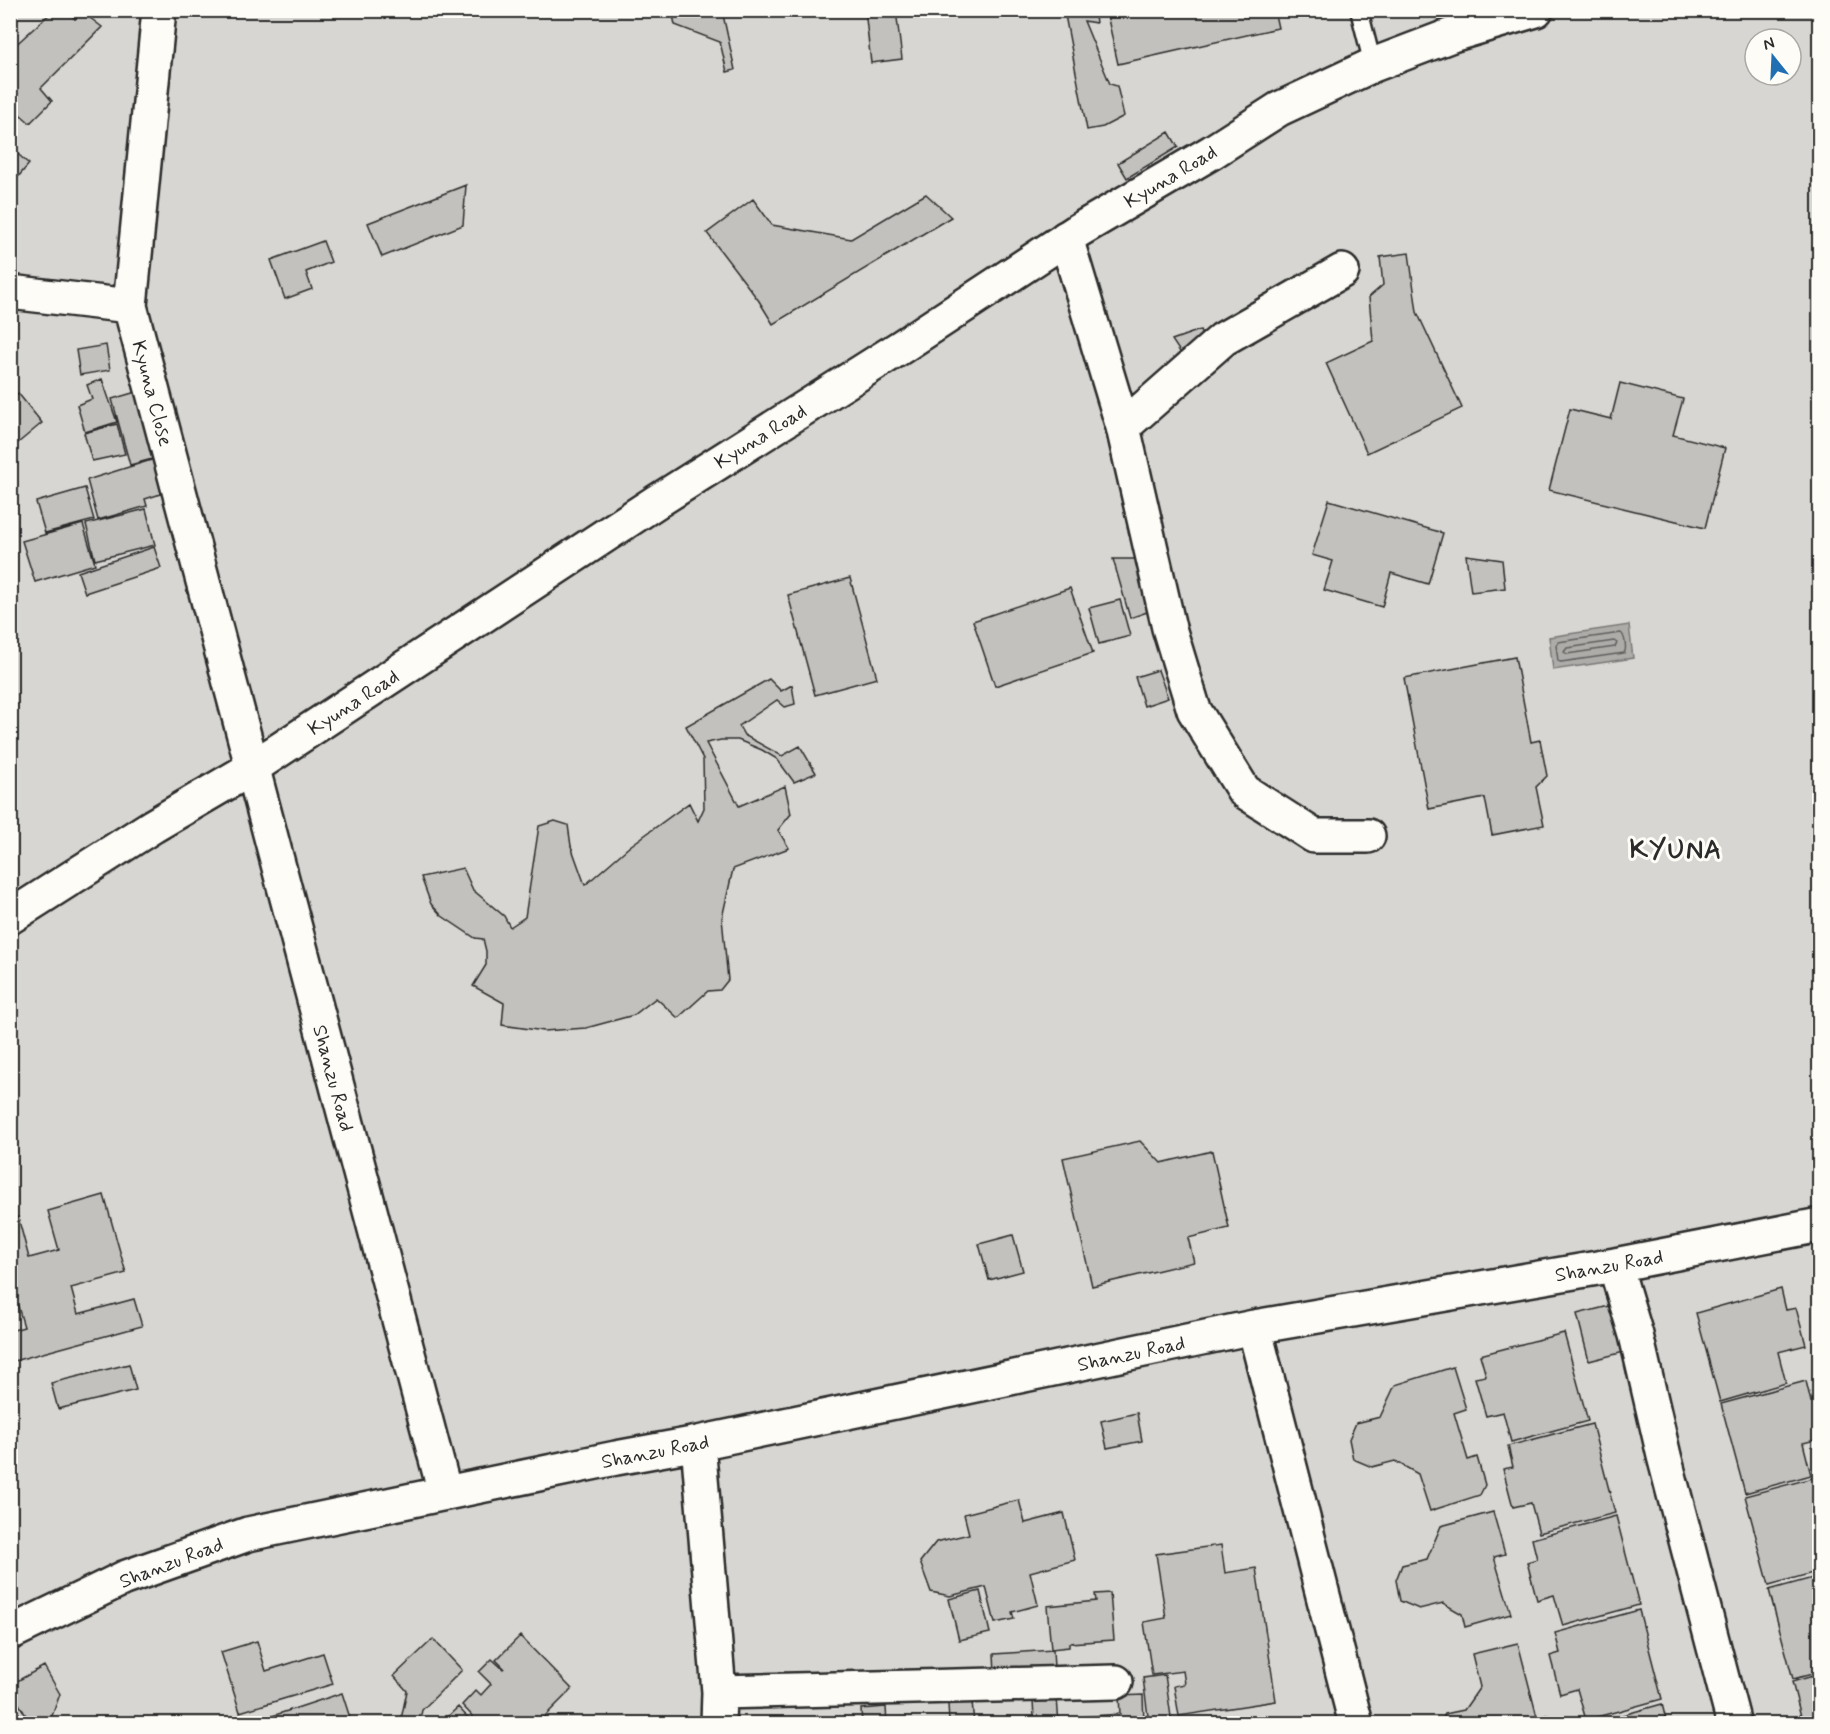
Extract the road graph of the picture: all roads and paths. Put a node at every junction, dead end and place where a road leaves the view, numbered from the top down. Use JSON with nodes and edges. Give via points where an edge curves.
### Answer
{"nodes":[{"id":1,"x":159,"y":10,"type":"edge"},
{"id":2,"x":1359,"y":10,"type":"edge"},
{"id":3,"x":1536,"y":10,"type":"edge"},
{"id":4,"x":1373,"y":65,"type":"junction"},
{"id":5,"x":1066,"y":238,"type":"junction"},
{"id":6,"x":1342,"y":271,"type":"dead end"},
{"id":7,"x":10,"y":292,"type":"edge"},
{"id":8,"x":130,"y":306,"type":"junction"},
{"id":9,"x":1124,"y":427,"type":"junction"},
{"id":10,"x":252,"y":768,"type":"junction"},
{"id":11,"x":1368,"y":836,"type":"dead end"},
{"id":12,"x":10,"y":916,"type":"edge"},
{"id":13,"x":1820,"y":1225,"type":"edge"},
{"id":14,"x":1615,"y":1265,"type":"junction"},
{"id":15,"x":1254,"y":1327,"type":"junction"},
{"id":16,"x":698,"y":1443,"type":"junction"},
{"id":17,"x":445,"y":1493,"type":"junction"},
{"id":18,"x":10,"y":1633,"type":"edge"},
{"id":19,"x":1116,"y":1682,"type":"dead end"},
{"id":20,"x":718,"y":1708,"type":"edge"},
{"id":21,"x":1356,"y":1724,"type":"edge"},
{"id":22,"x":1734,"y":1724,"type":"edge"}],
"edges":[{"from":1,"to":8,"type":"street","name":"Kyuna Close"},
{"from":2,"to":4,"type":"lane"},
{"from":3,"to":4,"type":"street","name":"Kyuna Road","via":[[1452,35]]},
{"from":4,"to":5,"type":"street","name":"Kyuna Road","via":[[1279,109]]},
{"from":5,"to":9,"type":"street"},
{"from":5,"to":10,"type":"street","name":"Kyuna Road"},
{"from":6,"to":9,"type":"street","via":[[1223,339]]},
{"from":7,"to":8,"type":"street"},
{"from":8,"to":10,"type":"street","name":"Kyuna Close"},
{"from":9,"to":11,"type":"street","via":[[1170,628],[1194,710],[1244,791],[1314,836]]},
{"from":10,"to":12,"type":"street","name":"Kyuna Road"},
{"from":10,"to":17,"type":"street","name":"Shanzu Road"},
{"from":13,"to":14,"type":"street","name":"Shanzu Road"},
{"from":14,"to":15,"type":"street","name":"Shanzu Road"},
{"from":14,"to":22,"type":"street"},
{"from":15,"to":16,"type":"street","name":"Shanzu Road"},
{"from":15,"to":21,"type":"street"},
{"from":16,"to":17,"type":"street","name":"Shanzu Road"},
{"from":16,"to":20,"type":"street"},
{"from":17,"to":18,"type":"street","name":"Shanzu Road","via":[[248,1534],[124,1578]]},
{"from":19,"to":20,"type":"street"}]}
